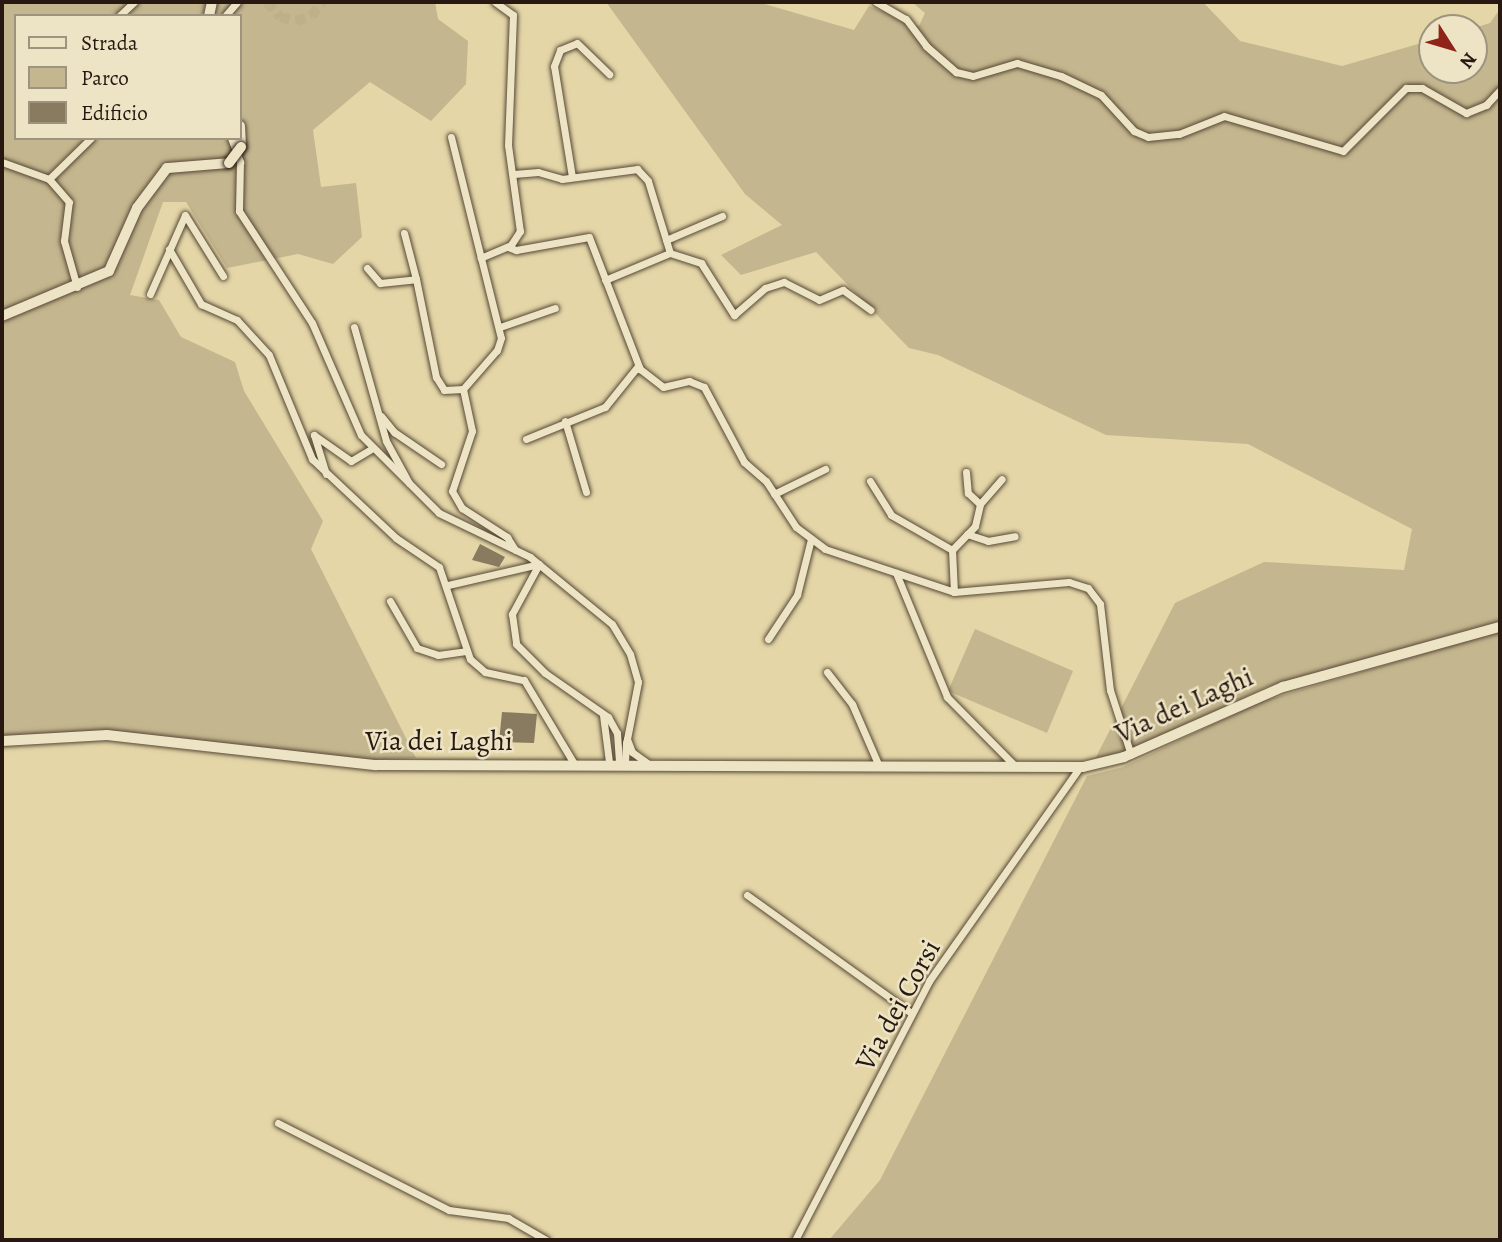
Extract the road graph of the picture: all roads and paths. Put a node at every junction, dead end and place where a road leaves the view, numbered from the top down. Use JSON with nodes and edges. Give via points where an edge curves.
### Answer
{"nodes":[{"id":1,"x":134,"y":2,"type":"edge"},
{"id":2,"x":495,"y":2,"type":"edge"},
{"id":3,"x":876,"y":2,"type":"edge"},
{"id":4,"x":510,"y":5,"type":"edge"},
{"id":5,"x":121,"y":14,"type":"edge"},
{"id":6,"x":609,"y":74,"type":"dead end"},
{"id":7,"x":1500,"y":90,"type":"edge"},
{"id":8,"x":451,"y":137,"type":"dead end"},
{"id":9,"x":88,"y":140,"type":"edge"},
{"id":10,"x":232,"y":140,"type":"edge"},
{"id":11,"x":241,"y":140,"type":"edge"},
{"id":12,"x":2,"y":162,"type":"edge"},
{"id":13,"x":514,"y":174,"type":"junction"},
{"id":14,"x":572,"y":177,"type":"junction"},
{"id":15,"x":49,"y":179,"type":"junction"},
{"id":16,"x":722,"y":216,"type":"dead end"},
{"id":17,"x":404,"y":233,"type":"dead end"},
{"id":18,"x":666,"y":240,"type":"junction"},
{"id":19,"x":508,"y":247,"type":"junction"},
{"id":20,"x":169,"y":249,"type":"junction"},
{"id":21,"x":670,"y":253,"type":"junction"},
{"id":22,"x":481,"y":258,"type":"junction"},
{"id":23,"x":367,"y":268,"type":"dead end"},
{"id":24,"x":223,"y":276,"type":"dead end"},
{"id":25,"x":416,"y":279,"type":"junction"},
{"id":26,"x":605,"y":280,"type":"junction"},
{"id":27,"x":77,"y":287,"type":"junction"},
{"id":28,"x":150,"y":294,"type":"dead end"},
{"id":29,"x":555,"y":308,"type":"dead end"},
{"id":30,"x":872,"y":310,"type":"dead end"},
{"id":31,"x":2,"y":316,"type":"edge"},
{"id":32,"x":354,"y":327,"type":"dead end"},
{"id":33,"x":500,"y":327,"type":"junction"},
{"id":34,"x":638,"y":366,"type":"junction"},
{"id":35,"x":463,"y":389,"type":"junction"},
{"id":36,"x":377,"y":409,"type":"junction"},
{"id":37,"x":565,"y":421,"type":"junction"},
{"id":38,"x":400,"y":435,"type":"junction"},
{"id":39,"x":526,"y":439,"type":"dead end"},
{"id":40,"x":388,"y":447,"type":"junction"},
{"id":41,"x":371,"y":449,"type":"junction"},
{"id":42,"x":441,"y":464,"type":"dead end"},
{"id":43,"x":825,"y":469,"type":"dead end"},
{"id":44,"x":966,"y":472,"type":"dead end"},
{"id":45,"x":326,"y":474,"type":"junction"},
{"id":46,"x":1002,"y":479,"type":"dead end"},
{"id":47,"x":870,"y":481,"type":"dead end"},
{"id":48,"x":586,"y":492,"type":"dead end"},
{"id":49,"x":414,"y":493,"type":"junction"},
{"id":50,"x":774,"y":494,"type":"junction"},
{"id":51,"x":980,"y":504,"type":"junction"},
{"id":52,"x":967,"y":534,"type":"junction"},
{"id":53,"x":1015,"y":537,"type":"dead end"},
{"id":54,"x":811,"y":539,"type":"junction"},
{"id":55,"x":515,"y":550,"type":"junction"},
{"id":56,"x":952,"y":550,"type":"junction"},
{"id":57,"x":540,"y":564,"type":"junction"},
{"id":58,"x":896,"y":573,"type":"junction"},
{"id":59,"x":448,"y":585,"type":"junction"},
{"id":60,"x":954,"y":593,"type":"junction"},
{"id":61,"x":390,"y":601,"type":"dead end"},
{"id":62,"x":1500,"y":627,"type":"edge"},
{"id":63,"x":768,"y":639,"type":"dead end"},
{"id":64,"x":466,"y":650,"type":"junction"},
{"id":65,"x":827,"y":672,"type":"dead end"},
{"id":66,"x":627,"y":739,"type":"junction"},
{"id":67,"x":2,"y":741,"type":"edge"},
{"id":68,"x":1131,"y":755,"type":"junction"},
{"id":69,"x":573,"y":762,"type":"junction"},
{"id":70,"x":617,"y":762,"type":"junction"},
{"id":71,"x":647,"y":763,"type":"junction"},
{"id":72,"x":879,"y":766,"type":"junction"},
{"id":73,"x":1016,"y":767,"type":"junction"},
{"id":74,"x":1080,"y":767,"type":"junction"},
{"id":75,"x":747,"y":895,"type":"dead end"},
{"id":76,"x":911,"y":1013,"type":"junction"},
{"id":77,"x":278,"y":1123,"type":"dead end"},
{"id":78,"x":545,"y":1240,"type":"edge"},
{"id":79,"x":795,"y":1240,"type":"edge"}],
"edges":[{"from":1,"to":5,"type":"street"},
{"from":2,"to":4,"type":"street"},
{"from":3,"to":7,"type":"street","via":[[906,19],[926,47],[956,72],[973,76],[1017,63],[1061,76],[1101,95],[1134,131],[1148,137],[1175,135],[1224,116],[1343,150],[1406,88],[1422,88],[1469,113]]},
{"from":4,"to":13,"type":"street","via":[[508,145]]},
{"from":6,"to":14,"type":"street","via":[[577,43],[560,50],[554,66]]},
{"from":8,"to":22,"type":"street"},
{"from":9,"to":15,"type":"street"},
{"from":10,"to":41,"type":"street","via":[[240,162],[239,211],[312,323],[353,422]]},
{"from":11,"to":27,"type":"main road","bridge":true,"via":[[229,163],[209,168],[178,164],[163,172],[135,213],[116,265]]},
{"from":12,"to":15,"type":"street"},
{"from":13,"to":14,"type":"street"},
{"from":13,"to":19,"type":"street","via":[[520,231]]},
{"from":14,"to":18,"type":"street","via":[[640,170]]},
{"from":15,"to":27,"type":"street","via":[[69,202],[64,241]]},
{"from":16,"to":18,"type":"street"},
{"from":17,"to":25,"type":"street"},
{"from":18,"to":21,"type":"street"},
{"from":19,"to":22,"type":"street"},
{"from":19,"to":26,"type":"street","via":[[519,250],[587,236]]},
{"from":20,"to":24,"type":"street","via":[[186,215]]},
{"from":20,"to":28,"type":"street"},
{"from":20,"to":45,"type":"street","via":[[201,304],[230,315],[266,350],[287,392],[302,443]]},
{"from":21,"to":26,"type":"street"},
{"from":21,"to":30,"type":"street","via":[[701,263],[734,315],[765,288],[784,282],[819,300],[845,291]]},
{"from":22,"to":33,"type":"street"},
{"from":23,"to":25,"type":"street","via":[[383,283]]},
{"from":25,"to":35,"type":"street","via":[[436,377],[444,390]]},
{"from":26,"to":34,"type":"street"},
{"from":27,"to":31,"type":"main road"},
{"from":29,"to":33,"type":"street"},
{"from":32,"to":36,"type":"street"},
{"from":33,"to":35,"type":"street","via":[[498,350]]},
{"from":34,"to":37,"type":"street","via":[[610,403]]},
{"from":34,"to":50,"type":"street","via":[[663,387],[692,381],[704,387],[744,462]]},
{"from":35,"to":55,"type":"street","via":[[472,431],[453,496],[465,510],[507,537]]},
{"from":36,"to":38,"type":"street"},
{"from":36,"to":40,"type":"street"},
{"from":37,"to":39,"type":"street"},
{"from":37,"to":48,"type":"street"},
{"from":38,"to":40,"type":"street"},
{"from":38,"to":42,"type":"street"},
{"from":40,"to":49,"type":"street"},
{"from":41,"to":45,"type":"street","via":[[351,461],[314,435]]},
{"from":41,"to":49,"type":"street"},
{"from":43,"to":50,"type":"street"},
{"from":44,"to":51,"type":"street","via":[[968,493]]},
{"from":45,"to":59,"type":"street","via":[[396,538],[439,567]]},
{"from":46,"to":51,"type":"street"},
{"from":47,"to":56,"type":"street","via":[[895,518]]},
{"from":49,"to":55,"type":"street","via":[[452,521]]},
{"from":50,"to":54,"type":"street"},
{"from":51,"to":52,"type":"street"},
{"from":52,"to":53,"type":"street","via":[[988,541]]},
{"from":52,"to":56,"type":"street"},
{"from":54,"to":58,"type":"street","via":[[845,559]]},
{"from":54,"to":63,"type":"street","via":[[799,590]]},
{"from":55,"to":57,"type":"street"},
{"from":56,"to":60,"type":"street"},
{"from":57,"to":59,"type":"street"},
{"from":57,"to":66,"type":"street","via":[[601,613],[628,649],[638,687]]},
{"from":57,"to":70,"type":"street","via":[[512,614],[516,644],[545,673],[602,712],[617,733]]},
{"from":58,"to":60,"type":"street"},
{"from":58,"to":73,"type":"street","via":[[947,697]]},
{"from":59,"to":64,"type":"street"},
{"from":60,"to":68,"type":"street","via":[[1069,582],[1091,590],[1100,604],[1110,690]]},
{"from":61,"to":64,"type":"street","via":[[417,648],[438,655]]},
{"from":62,"to":68,"type":"main road","name":"Via dei Laghi","via":[[1283,687]]},
{"from":64,"to":69,"type":"street","via":[[482,670],[524,680]]},
{"from":65,"to":72,"type":"street","via":[[852,704]]},
{"from":66,"to":70,"type":"street"},
{"from":66,"to":71,"type":"street","via":[[632,752]]},
{"from":67,"to":69,"type":"main road","name":"Via dei Laghi","via":[[107,735],[345,764]]},
{"from":68,"to":74,"type":"main road","name":"Via dei Laghi"},
{"from":69,"to":70,"type":"main road","name":"Via dei Laghi"},
{"from":70,"to":71,"type":"main road","name":"Via dei Laghi"},
{"from":71,"to":72,"type":"main road","name":"Via dei Laghi"},
{"from":72,"to":73,"type":"main road","name":"Via dei Laghi"},
{"from":73,"to":74,"type":"main road","name":"Via dei Laghi"},
{"from":74,"to":76,"type":"street","name":"Via dei Corsi"},
{"from":75,"to":76,"type":"street"},
{"from":76,"to":79,"type":"street","name":"Via dei Corsi"},
{"from":77,"to":78,"type":"street","via":[[452,1211],[508,1218]]}]}
